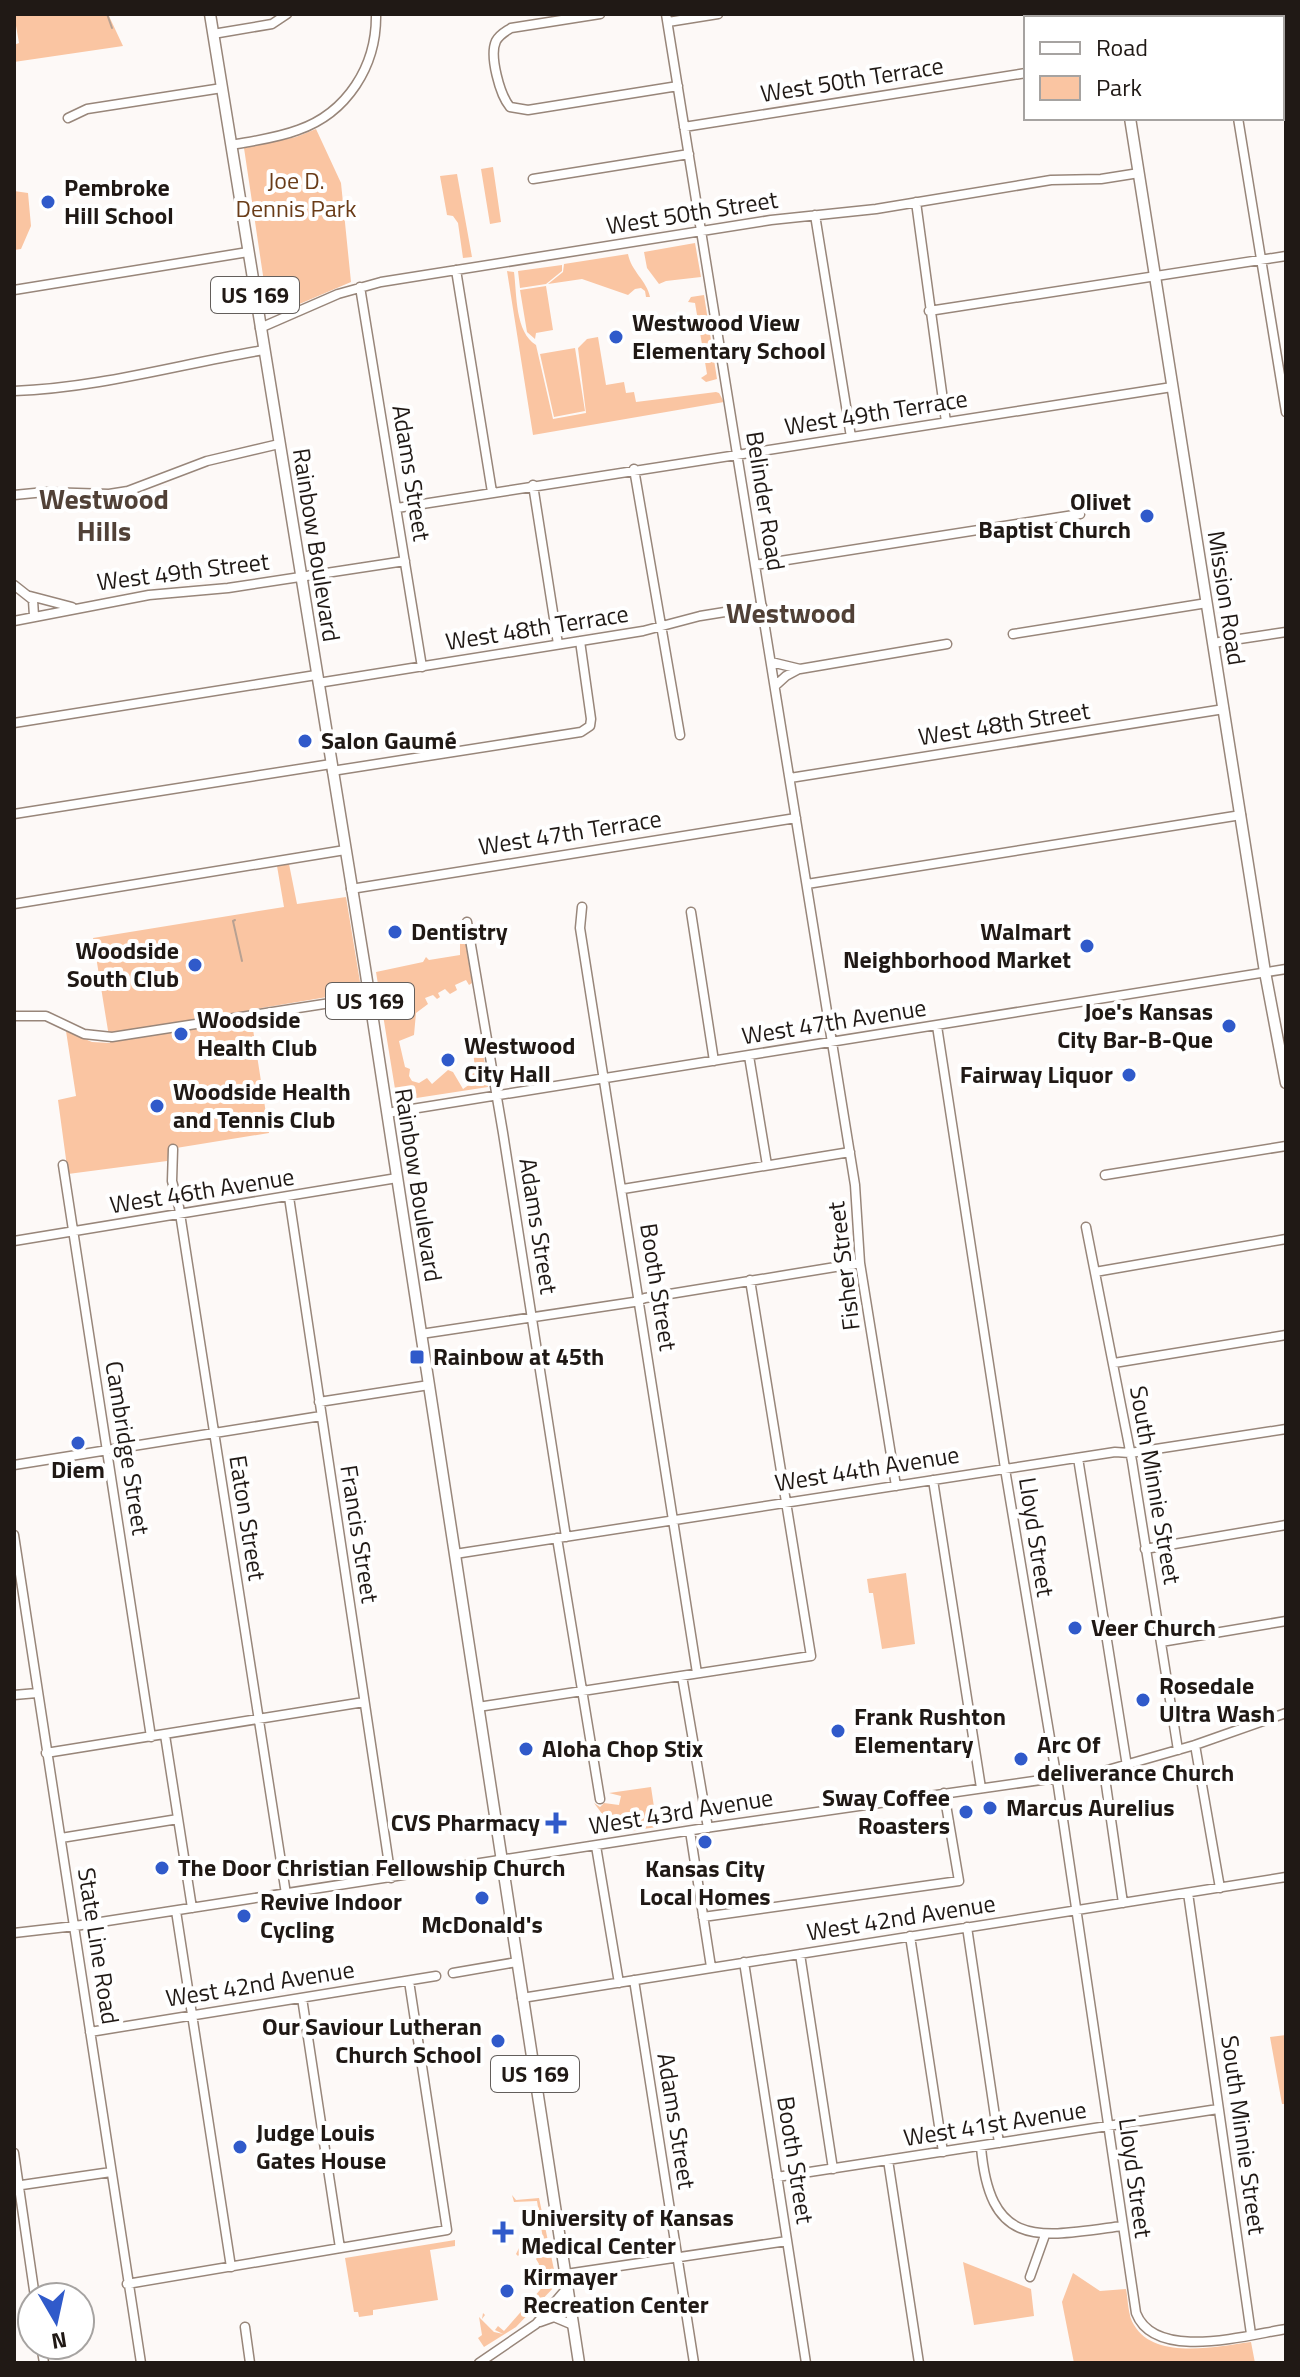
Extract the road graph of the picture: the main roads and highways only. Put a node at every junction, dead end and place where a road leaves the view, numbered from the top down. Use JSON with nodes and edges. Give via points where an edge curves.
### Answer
{"nodes":[{"id":1,"x":210,"y":14,"type":"edge"},
{"id":2,"x":1130,"y":120,"type":"edge"},
{"id":3,"x":1286,"y":1083,"type":"edge"},
{"id":4,"x":579,"y":2363,"type":"edge"}],
"edges":[{"from":1,"to":4,"type":"main road","name":"Rainbow Boulevard","number":"US 169","via":[[369,997]]},
{"from":2,"to":3,"type":"main road","name":"Mission Road"}]}
